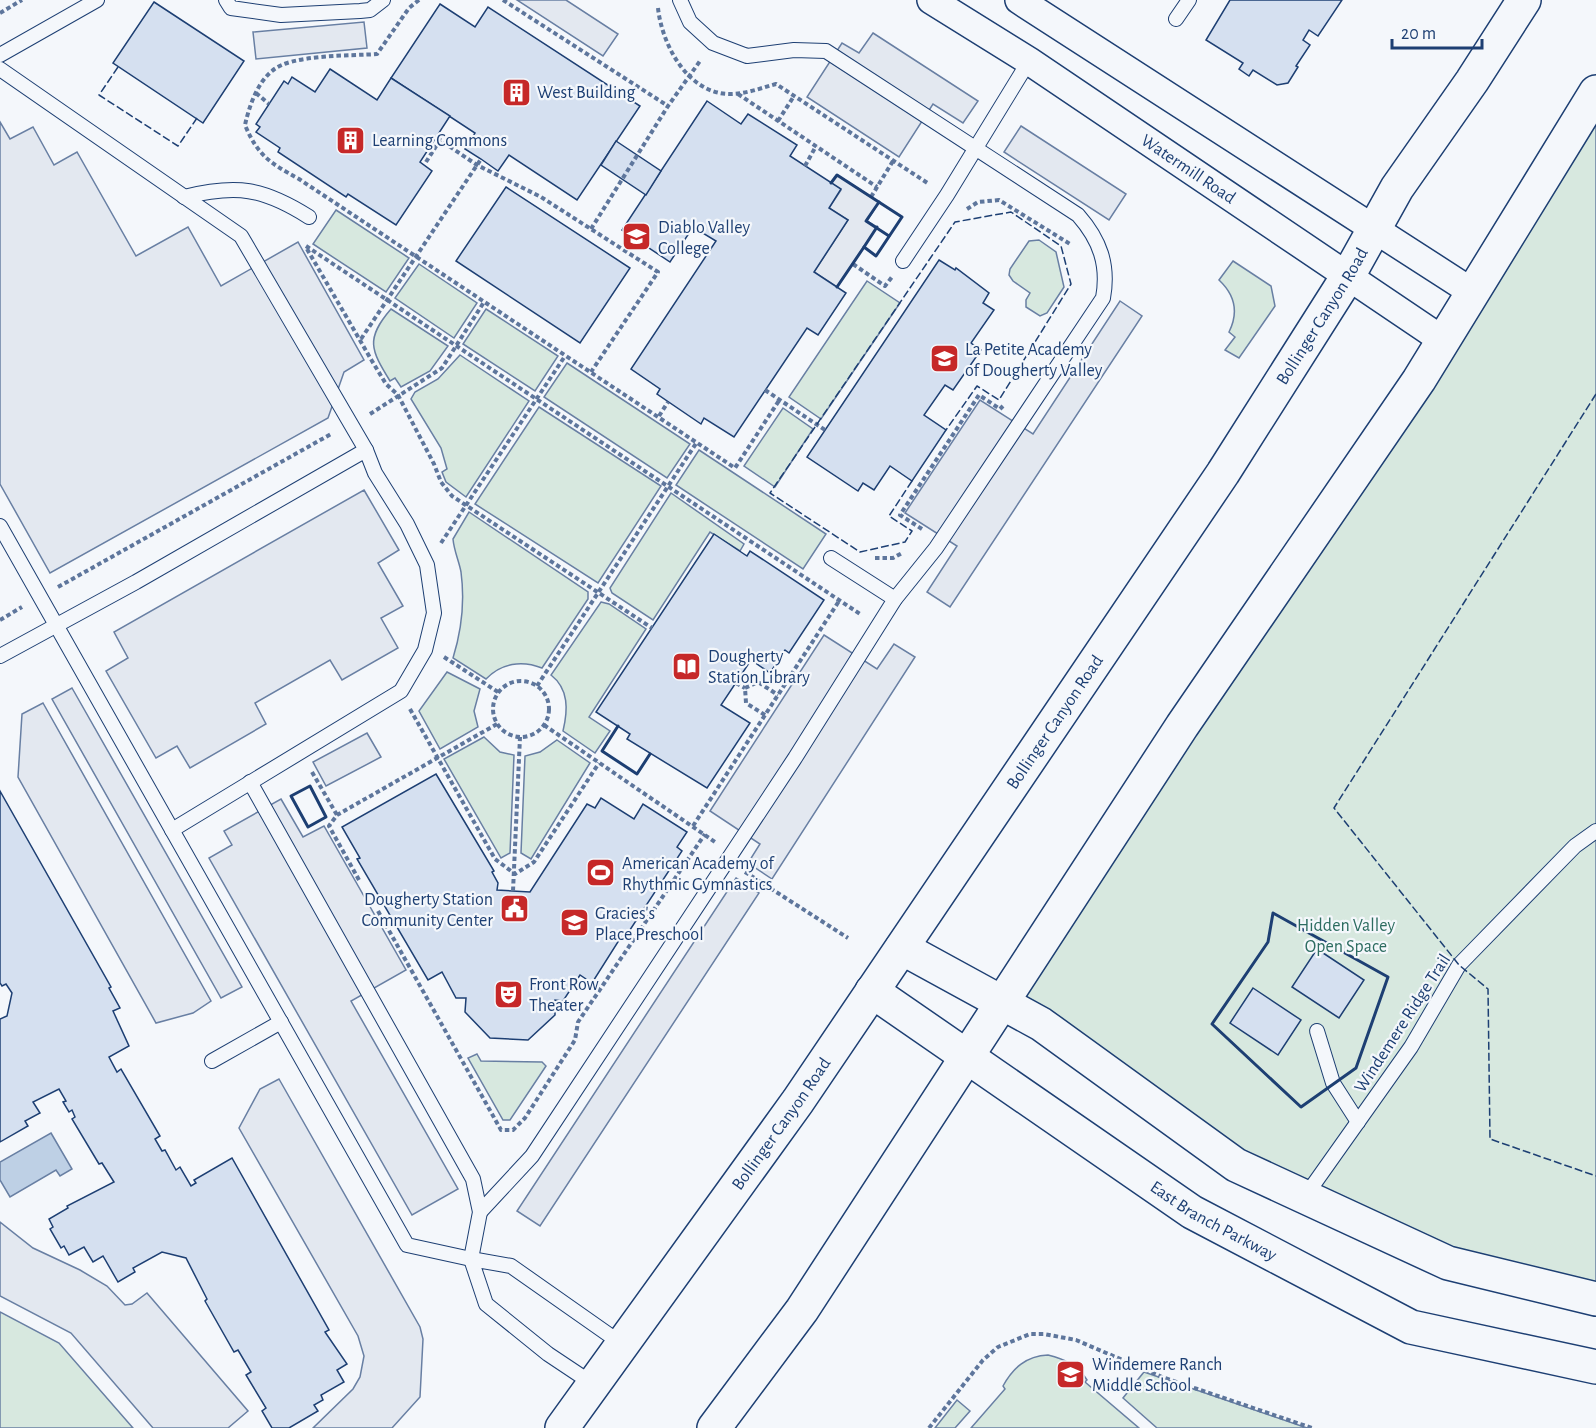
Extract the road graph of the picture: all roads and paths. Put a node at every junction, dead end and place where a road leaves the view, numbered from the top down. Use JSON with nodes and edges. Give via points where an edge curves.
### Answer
{"nodes":[{"id":1,"x":22,"y":0,"type":"edge"},
{"id":2,"x":97,"y":0,"type":"edge"},
{"id":3,"x":226,"y":0,"type":"edge"},
{"id":4,"x":383,"y":0,"type":"edge"},
{"id":5,"x":419,"y":0,"type":"edge"},
{"id":6,"x":503,"y":0,"type":"edge"},
{"id":7,"x":657,"y":0,"type":"edge"},
{"id":8,"x":680,"y":0,"type":"edge"},
{"id":9,"x":931,"y":0,"type":"edge"},
{"id":10,"x":1019,"y":0,"type":"edge"},
{"id":11,"x":1189,"y":0,"type":"edge"},
{"id":12,"x":1524,"y":0,"type":"edge"},
{"id":13,"x":0,"y":12,"type":"edge"},
{"id":14,"x":1176,"y":19,"type":"dead end"},
{"id":15,"x":713,"y":43,"type":"junction"},
{"id":16,"x":0,"y":55,"type":"edge"},
{"id":17,"x":1029,"y":61,"type":"junction"},
{"id":18,"x":0,"y":69,"type":"edge"},
{"id":19,"x":690,"y":76,"type":"junction"},
{"id":20,"x":1596,"y":92,"type":"edge"},
{"id":21,"x":256,"y":93,"type":"junction"},
{"id":22,"x":737,"y":93,"type":"junction"},
{"id":23,"x":794,"y":96,"type":"junction"},
{"id":24,"x":269,"y":104,"type":"dead end"},
{"id":25,"x":668,"y":106,"type":"junction"},
{"id":26,"x":778,"y":121,"type":"junction"},
{"id":27,"x":816,"y":146,"type":"junction"},
{"id":28,"x":976,"y":149,"type":"junction"},
{"id":29,"x":481,"y":159,"type":"dead end"},
{"id":30,"x":893,"y":161,"type":"junction"},
{"id":31,"x":426,"y":162,"type":"dead end"},
{"id":32,"x":477,"y":165,"type":"junction"},
{"id":33,"x":805,"y":166,"type":"dead end"},
{"id":34,"x":930,"y":184,"type":"dead end"},
{"id":35,"x":877,"y":187,"type":"junction"},
{"id":36,"x":184,"y":197,"type":"junction"},
{"id":37,"x":871,"y":197,"type":"dead end"},
{"id":38,"x":967,"y":209,"type":"dead end"},
{"id":39,"x":309,"y":217,"type":"dead end"},
{"id":40,"x":1373,"y":227,"type":"junction"},
{"id":41,"x":591,"y":229,"type":"junction"},
{"id":42,"x":1076,"y":249,"type":"dead end"},
{"id":43,"x":417,"y":257,"type":"junction"},
{"id":44,"x":903,"y":261,"type":"joint"},
{"id":45,"x":853,"y":264,"type":"dead end"},
{"id":46,"x":1348,"y":276,"type":"junction"},
{"id":47,"x":1472,"y":292,"type":"junction"},
{"id":48,"x":387,"y":300,"type":"junction"},
{"id":49,"x":484,"y":302,"type":"junction"},
{"id":50,"x":361,"y":339,"type":"junction"},
{"id":51,"x":1444,"y":341,"type":"junction"},
{"id":52,"x":456,"y":345,"type":"junction"},
{"id":53,"x":565,"y":356,"type":"junction"},
{"id":54,"x":591,"y":372,"type":"junction"},
{"id":55,"x":765,"y":390,"type":"dead end"},
{"id":56,"x":398,"y":395,"type":"junction"},
{"id":57,"x":536,"y":399,"type":"junction"},
{"id":58,"x":780,"y":399,"type":"junction"},
{"id":59,"x":1007,"y":399,"type":"dead end"},
{"id":60,"x":668,"y":402,"type":"dead end"},
{"id":61,"x":659,"y":416,"type":"junction"},
{"id":62,"x":350,"y":424,"type":"junction"},
{"id":63,"x":825,"y":430,"type":"dead end"},
{"id":64,"x":697,"y":442,"type":"junction"},
{"id":65,"x":366,"y":450,"type":"junction"},
{"id":66,"x":669,"y":486,"type":"junction"},
{"id":67,"x":466,"y":506,"type":"junction"},
{"id":68,"x":0,"y":526,"type":"edge"},
{"id":69,"x":917,"y":537,"type":"dead end"},
{"id":70,"x":906,"y":552,"type":"dead end"},
{"id":71,"x":869,"y":556,"type":"dead end"},
{"id":72,"x":831,"y":558,"type":"dead end"},
{"id":73,"x":425,"y":561,"type":"junction"},
{"id":74,"x":598,"y":592,"type":"junction"},
{"id":75,"x":40,"y":597,"type":"junction"},
{"id":76,"x":895,"y":599,"type":"junction"},
{"id":77,"x":839,"y":601,"type":"junction"},
{"id":78,"x":0,"y":620,"type":"edge"},
{"id":79,"x":57,"y":626,"type":"junction"},
{"id":80,"x":878,"y":626,"type":"junction"},
{"id":81,"x":652,"y":628,"type":"dead end"},
{"id":82,"x":426,"y":645,"type":"junction"},
{"id":83,"x":0,"y":656,"type":"edge"},
{"id":84,"x":736,"y":683,"type":"dead end"},
{"id":85,"x":537,"y":686,"type":"junction"},
{"id":86,"x":745,"y":688,"type":"junction"},
{"id":87,"x":401,"y":691,"type":"junction"},
{"id":88,"x":498,"y":692,"type":"junction"},
{"id":89,"x":778,"y":695,"type":"junction"},
{"id":90,"x":765,"y":715,"type":"junction"},
{"id":91,"x":497,"y":724,"type":"junction"},
{"id":92,"x":544,"y":725,"type":"junction"},
{"id":93,"x":520,"y":737,"type":"junction"},
{"id":94,"x":301,"y":753,"type":"junction"},
{"id":95,"x":437,"y":757,"type":"junction"},
{"id":96,"x":598,"y":763,"type":"junction"},
{"id":97,"x":250,"y":782,"type":"junction"},
{"id":98,"x":337,"y":815,"type":"junction"},
{"id":99,"x":693,"y":826,"type":"junction"},
{"id":100,"x":172,"y":830,"type":"junction"},
{"id":101,"x":1596,"y":831,"type":"edge"},
{"id":102,"x":705,"y":834,"type":"junction"},
{"id":103,"x":715,"y":842,"type":"dead end"},
{"id":104,"x":744,"y":871,"type":"dead end"},
{"id":105,"x":515,"y":874,"type":"junction"},
{"id":106,"x":359,"y":880,"type":"dead end"},
{"id":107,"x":513,"y":891,"type":"dead end"},
{"id":108,"x":378,"y":911,"type":"dead end"},
{"id":109,"x":848,"y":938,"type":"dead end"},
{"id":110,"x":902,"y":948,"type":"junction"},
{"id":111,"x":872,"y":991,"type":"junction"},
{"id":112,"x":1000,"y":1002,"type":"junction"},
{"id":113,"x":281,"y":1022,"type":"junction"},
{"id":114,"x":1317,"y":1031,"type":"dead end"},
{"id":115,"x":967,"y":1058,"type":"junction"},
{"id":116,"x":212,"y":1060,"type":"dead end"},
{"id":117,"x":1358,"y":1122,"type":"junction"},
{"id":118,"x":1304,"y":1198,"type":"junction"},
{"id":119,"x":480,"y":1212,"type":"junction"},
{"id":120,"x":471,"y":1259,"type":"junction"},
{"id":121,"x":1596,"y":1299,"type":"edge"},
{"id":122,"x":622,"y":1344,"type":"junction"},
{"id":123,"x":1596,"y":1367,"type":"edge"},
{"id":124,"x":595,"y":1386,"type":"junction"},
{"id":125,"x":562,"y":1428,"type":"edge"},
{"id":126,"x":714,"y":1428,"type":"edge"},
{"id":127,"x":929,"y":1428,"type":"edge"},
{"id":128,"x":1312,"y":1428,"type":"edge"}],
"edges":[{"from":1,"to":13,"type":"path"},
{"from":2,"to":16,"type":"lane"},
{"from":3,"to":4,"type":"lane","via":[[231,8],[281,15],[370,10]]},
{"from":5,"to":21,"type":"path","via":[[409,8],[378,54],[281,65],[266,77]]},
{"from":6,"to":25,"type":"path"},
{"from":7,"to":19,"type":"path","via":[[662,30],[672,55]]},
{"from":8,"to":15,"type":"lane","via":[[690,22]]},
{"from":9,"to":17,"type":"street","name":"Watermill Road"},
{"from":10,"to":40,"type":"street"},
{"from":11,"to":14,"type":"lane"},
{"from":12,"to":40,"type":"main road","name":"Bollinger Canyon Road"},
{"from":15,"to":19,"type":"path"},
{"from":15,"to":28,"type":"lane","via":[[747,56],[794,50],[826,51]]},
{"from":17,"to":28,"type":"lane"},
{"from":17,"to":46,"type":"street","name":"Watermill Road"},
{"from":18,"to":36,"type":"lane"},
{"from":19,"to":22,"type":"path","via":[[717,93]]},
{"from":19,"to":25,"type":"path"},
{"from":20,"to":47,"type":"main road"},
{"from":21,"to":24,"type":"path"},
{"from":21,"to":43,"type":"path","via":[[245,125],[266,161]]},
{"from":22,"to":23,"type":"path","via":[[776,84]]},
{"from":22,"to":26,"type":"path"},
{"from":23,"to":26,"type":"path"},
{"from":23,"to":30,"type":"path"},
{"from":25,"to":41,"type":"path"},
{"from":26,"to":27,"type":"path"},
{"from":27,"to":33,"type":"path"},
{"from":27,"to":35,"type":"path"},
{"from":28,"to":44,"type":"lane"},
{"from":28,"to":76,"type":"lane","via":[[1078,215],[1105,258],[1103,298],[936,548]]},
{"from":29,"to":32,"type":"path"},
{"from":30,"to":34,"type":"path"},
{"from":30,"to":35,"type":"path"},
{"from":31,"to":32,"type":"path","via":[[440,140]]},
{"from":32,"to":41,"type":"path","via":[[541,197]]},
{"from":32,"to":43,"type":"path"},
{"from":35,"to":37,"type":"path"},
{"from":36,"to":39,"type":"lane","via":[[210,190],[262,193]]},
{"from":36,"to":62,"type":"lane","via":[[241,236]]},
{"from":38,"to":42,"type":"path","via":[[987,199],[999,200]]},
{"from":40,"to":46,"type":"main road","name":"Bollinger Canyon Road"},
{"from":40,"to":47,"type":"street"},
{"from":41,"to":54,"type":"path","via":[[658,272]]},
{"from":43,"to":48,"type":"path"},
{"from":43,"to":49,"type":"path"},
{"from":44,"to":45,"type":"path","via":[[885,286]]},
{"from":46,"to":51,"type":"street","name":"Watermill Road"},
{"from":46,"to":110,"type":"main road","name":"Bollinger Canyon Road","via":[[1222,472]]},
{"from":47,"to":51,"type":"main road"},
{"from":48,"to":50,"type":"path"},
{"from":48,"to":50,"type":"path","via":[[306,246]]},
{"from":48,"to":52,"type":"path"},
{"from":49,"to":52,"type":"path"},
{"from":49,"to":53,"type":"path"},
{"from":50,"to":56,"type":"path","via":[[386,384]]},
{"from":51,"to":112,"type":"main road"},
{"from":52,"to":56,"type":"path","via":[[442,368]]},
{"from":52,"to":57,"type":"path"},
{"from":53,"to":54,"type":"path"},
{"from":53,"to":57,"type":"path"},
{"from":54,"to":61,"type":"path"},
{"from":55,"to":58,"type":"path"},
{"from":56,"to":62,"type":"path"},
{"from":56,"to":67,"type":"path","via":[[441,482]]},
{"from":57,"to":66,"type":"path"},
{"from":57,"to":67,"type":"path"},
{"from":58,"to":63,"type":"path"},
{"from":58,"to":64,"type":"path","via":[[735,468]]},
{"from":59,"to":69,"type":"path","via":[[1000,409],[979,395],[906,505],[900,515],[922,530]]},
{"from":60,"to":61,"type":"path"},
{"from":61,"to":64,"type":"path"},
{"from":62,"to":65,"type":"lane"},
{"from":62,"to":75,"type":"path"},
{"from":64,"to":66,"type":"path"},
{"from":65,"to":73,"type":"lane"},
{"from":65,"to":79,"type":"lane"},
{"from":66,"to":74,"type":"path"},
{"from":66,"to":77,"type":"path"},
{"from":67,"to":73,"type":"path"},
{"from":67,"to":74,"type":"path"},
{"from":68,"to":75,"type":"lane"},
{"from":70,"to":71,"type":"path","via":[[882,560]]},
{"from":72,"to":76,"type":"lane"},
{"from":73,"to":82,"type":"lane","via":[[434,613]]},
{"from":74,"to":81,"type":"path"},
{"from":74,"to":85,"type":"path"},
{"from":75,"to":78,"type":"path"},
{"from":75,"to":79,"type":"lane"},
{"from":76,"to":80,"type":"lane"},
{"from":77,"to":80,"type":"path"},
{"from":77,"to":89,"type":"path"},
{"from":79,"to":83,"type":"lane"},
{"from":79,"to":100,"type":"lane"},
{"from":80,"to":119,"type":"lane","via":[[532,1156]]},
{"from":82,"to":87,"type":"lane"},
{"from":82,"to":88,"type":"path"},
{"from":84,"to":86,"type":"path"},
{"from":85,"to":88,"type":"path","via":[[516,681]]},
{"from":85,"to":92,"type":"path","via":[[549,704]]},
{"from":86,"to":89,"type":"path","via":[[758,682]]},
{"from":86,"to":90,"type":"path","via":[[746,703]]},
{"from":87,"to":94,"type":"lane"},
{"from":87,"to":95,"type":"path"},
{"from":88,"to":91,"type":"path","via":[[493,714]]},
{"from":89,"to":90,"type":"path"},
{"from":90,"to":99,"type":"path"},
{"from":91,"to":93,"type":"path","via":[[503,731]]},
{"from":91,"to":95,"type":"path"},
{"from":92,"to":93,"type":"path","via":[[529,736]]},
{"from":92,"to":96,"type":"path"},
{"from":93,"to":105,"type":"path"},
{"from":94,"to":97,"type":"lane"},
{"from":94,"to":98,"type":"path"},
{"from":95,"to":98,"type":"path"},
{"from":95,"to":105,"type":"path","via":[[495,860]]},
{"from":96,"to":99,"type":"path"},
{"from":96,"to":105,"type":"path","via":[[534,862]]},
{"from":97,"to":100,"type":"lane"},
{"from":97,"to":119,"type":"lane","via":[[473,1179]]},
{"from":98,"to":106,"type":"path","via":[[329,826]]},
{"from":99,"to":102,"type":"path"},
{"from":100,"to":113,"type":"lane"},
{"from":101,"to":117,"type":"lane","name":"Windemere Ridge Trail","via":[[1575,846],[1459,965],[1411,1047]]},
{"from":102,"to":103,"type":"path"},
{"from":102,"to":108,"type":"path","via":[[578,1022],[575,1040],[525,1118],[513,1130],[501,1130]]},
{"from":104,"to":109,"type":"path"},
{"from":105,"to":107,"type":"path"},
{"from":110,"to":111,"type":"main road","name":"Bollinger Canyon Road"},
{"from":110,"to":112,"type":"main road"},
{"from":111,"to":115,"type":"main road","name":"East Branch Parkway"},
{"from":111,"to":122,"type":"main road","name":"Bollinger Canyon Road","via":[[798,1101]]},
{"from":112,"to":115,"type":"main road"},
{"from":112,"to":118,"type":"main road","via":[[1041,1024],[1236,1165]]},
{"from":113,"to":116,"type":"lane"},
{"from":113,"to":120,"type":"lane","via":[[407,1245]]},
{"from":114,"to":117,"type":"lane","via":[[1333,1083]]},
{"from":115,"to":123,"type":"main road","name":"East Branch Parkway","via":[[1192,1212],[1411,1327]]},
{"from":115,"to":126,"type":"main road","via":[[802,1310]]},
{"from":117,"to":118,"type":"lane","name":"Windemere Ridge Trail"},
{"from":118,"to":121,"type":"main road","via":[[1448,1263]]},
{"from":119,"to":120,"type":"lane"},
{"from":120,"to":122,"type":"lane","via":[[511,1266]]},
{"from":120,"to":124,"type":"lane","via":[[486,1304]]},
{"from":122,"to":124,"type":"main road","name":"Bollinger Canyon Road"},
{"from":124,"to":125,"type":"main road","name":"Bollinger Canyon Road"},
{"from":127,"to":128,"type":"path","via":[[983,1360],[998,1347],[1030,1334],[1076,1340],[1162,1377]]}]}
